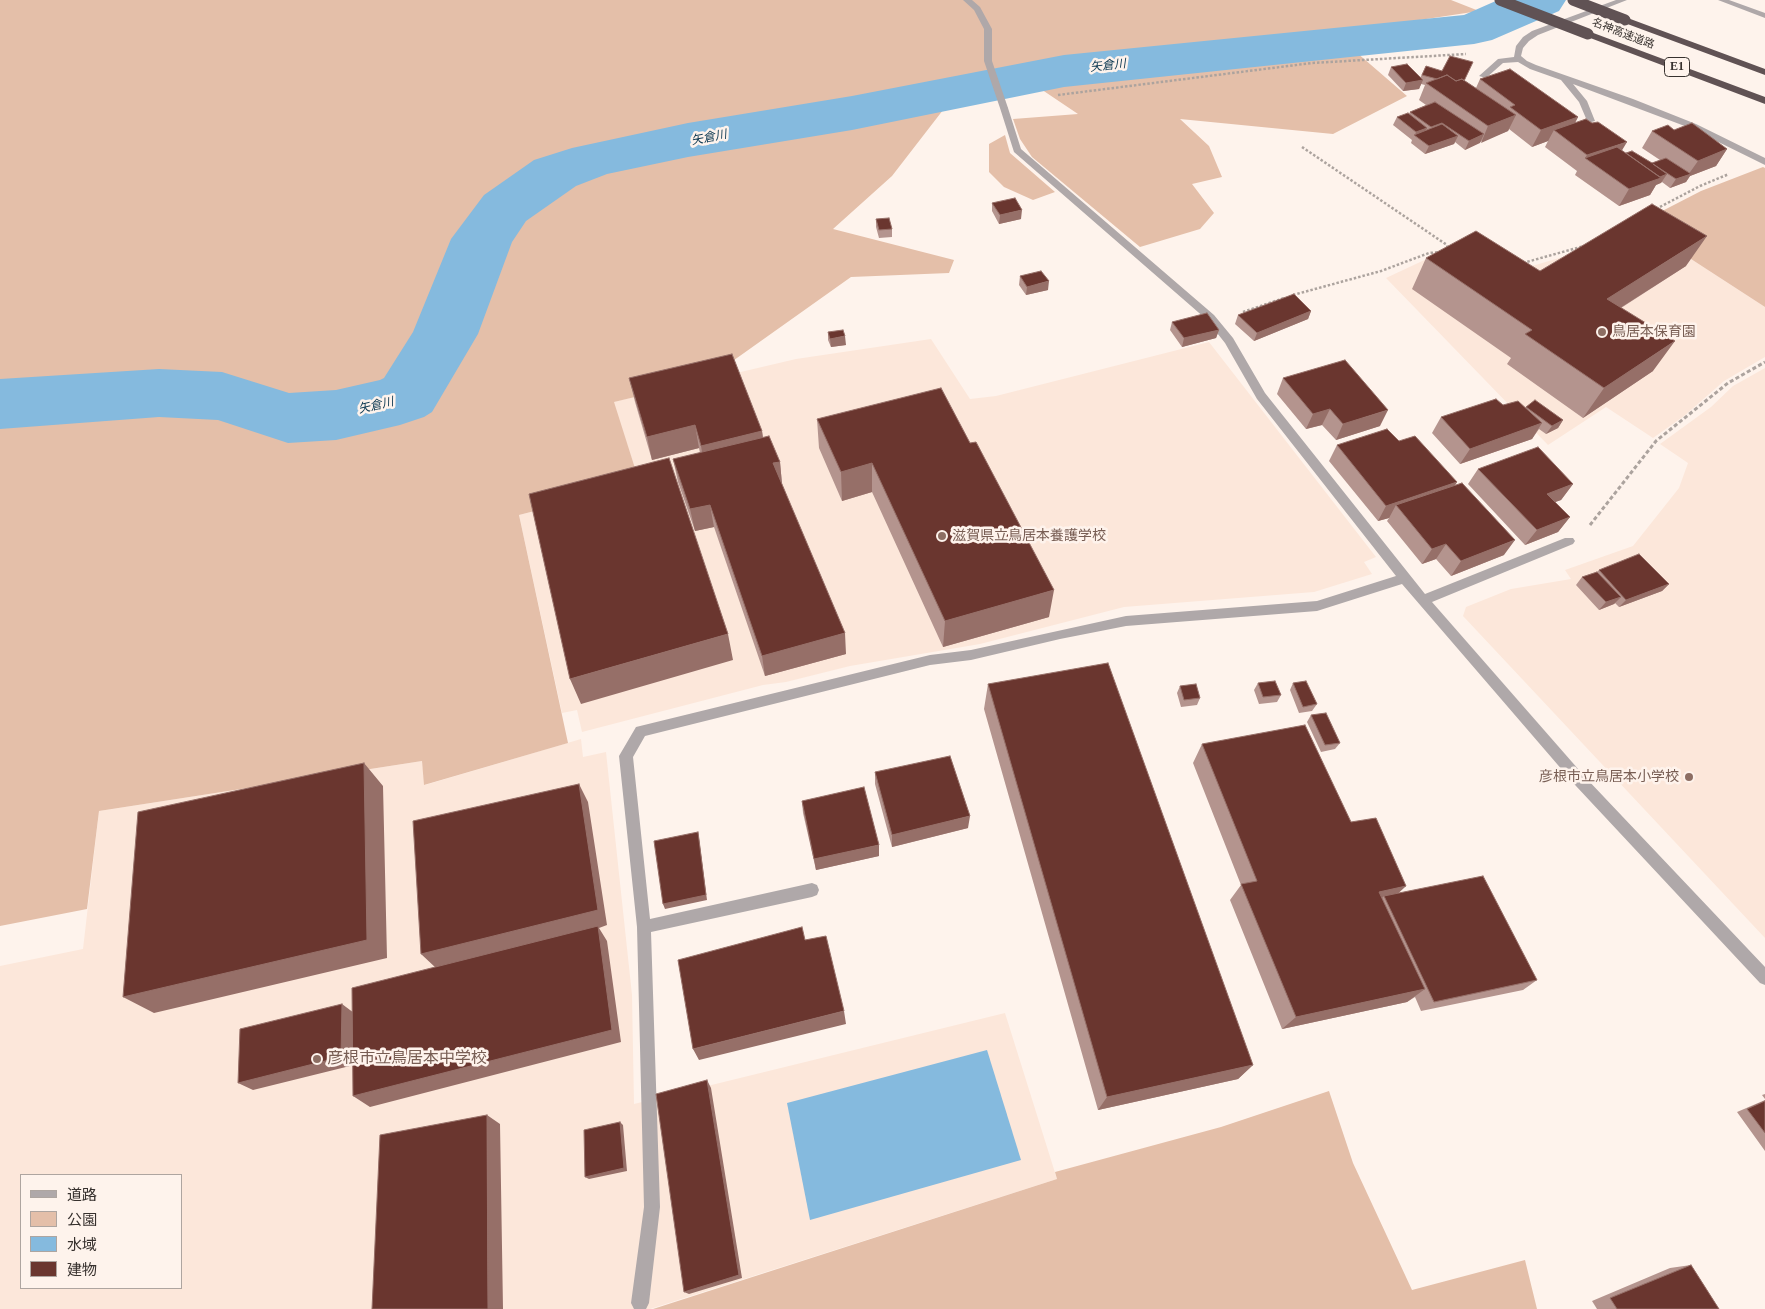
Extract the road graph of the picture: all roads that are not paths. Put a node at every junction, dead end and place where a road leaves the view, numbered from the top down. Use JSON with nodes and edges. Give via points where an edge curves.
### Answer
{"nodes":[{"id":1,"x":967,"y":0,"type":"edge"},
{"id":2,"x":1500,"y":0,"type":"edge"},
{"id":3,"x":1573,"y":0,"type":"edge"},
{"id":4,"x":1623,"y":0,"type":"edge"},
{"id":5,"x":1722,"y":0,"type":"edge"},
{"id":6,"x":1765,"y":16,"type":"edge"},
{"id":7,"x":1520,"y":59,"type":"junction"},
{"id":8,"x":1765,"y":72,"type":"edge"},
{"id":9,"x":1482,"y":76,"type":"edge"},
{"id":10,"x":1562,"y":76,"type":"junction"},
{"id":11,"x":1765,"y":101,"type":"edge"},
{"id":12,"x":1591,"y":121,"type":"edge"},
{"id":13,"x":1763,"y":161,"type":"edge"},
{"id":14,"x":1569,"y":541,"type":"road end"},
{"id":15,"x":1404,"y":578,"type":"junction"},
{"id":16,"x":1424,"y":600,"type":"junction"},
{"id":17,"x":812,"y":890,"type":"dead end"},
{"id":18,"x":644,"y":927,"type":"junction"},
{"id":19,"x":1765,"y":978,"type":"edge"},
{"id":20,"x":640,"y":1303,"type":"dead end"}],
"edges":[{"from":1,"to":15,"type":"street","via":[[977,9],[988,29],[988,61],[1017,150],[1214,322],[1261,396]]},
{"from":2,"to":11,"type":"highway","name":"名神高速道路","number":"E1","bridge":true},
{"from":3,"to":8,"type":"highway","name":"名神高速道路","number":"E1","bridge":true},
{"from":4,"to":7,"type":"street","via":[[1535,33],[1519,48]]},
{"from":5,"to":6,"type":"street"},
{"from":7,"to":9,"type":"street","via":[[1501,62]]},
{"from":7,"to":10,"type":"street","via":[[1533,67]]},
{"from":10,"to":12,"type":"street","via":[[1583,101]]},
{"from":10,"to":13,"type":"street","via":[[1693,126]]},
{"from":14,"to":16,"type":"street"},
{"from":15,"to":16,"type":"street"},
{"from":15,"to":18,"type":"street","via":[[1317,606],[1126,621],[971,655],[930,660],[641,731],[626,756]]},
{"from":16,"to":19,"type":"street","via":[[1581,782]]},
{"from":17,"to":18,"type":"street"},
{"from":18,"to":20,"type":"street","via":[[652,1207]]}]}
